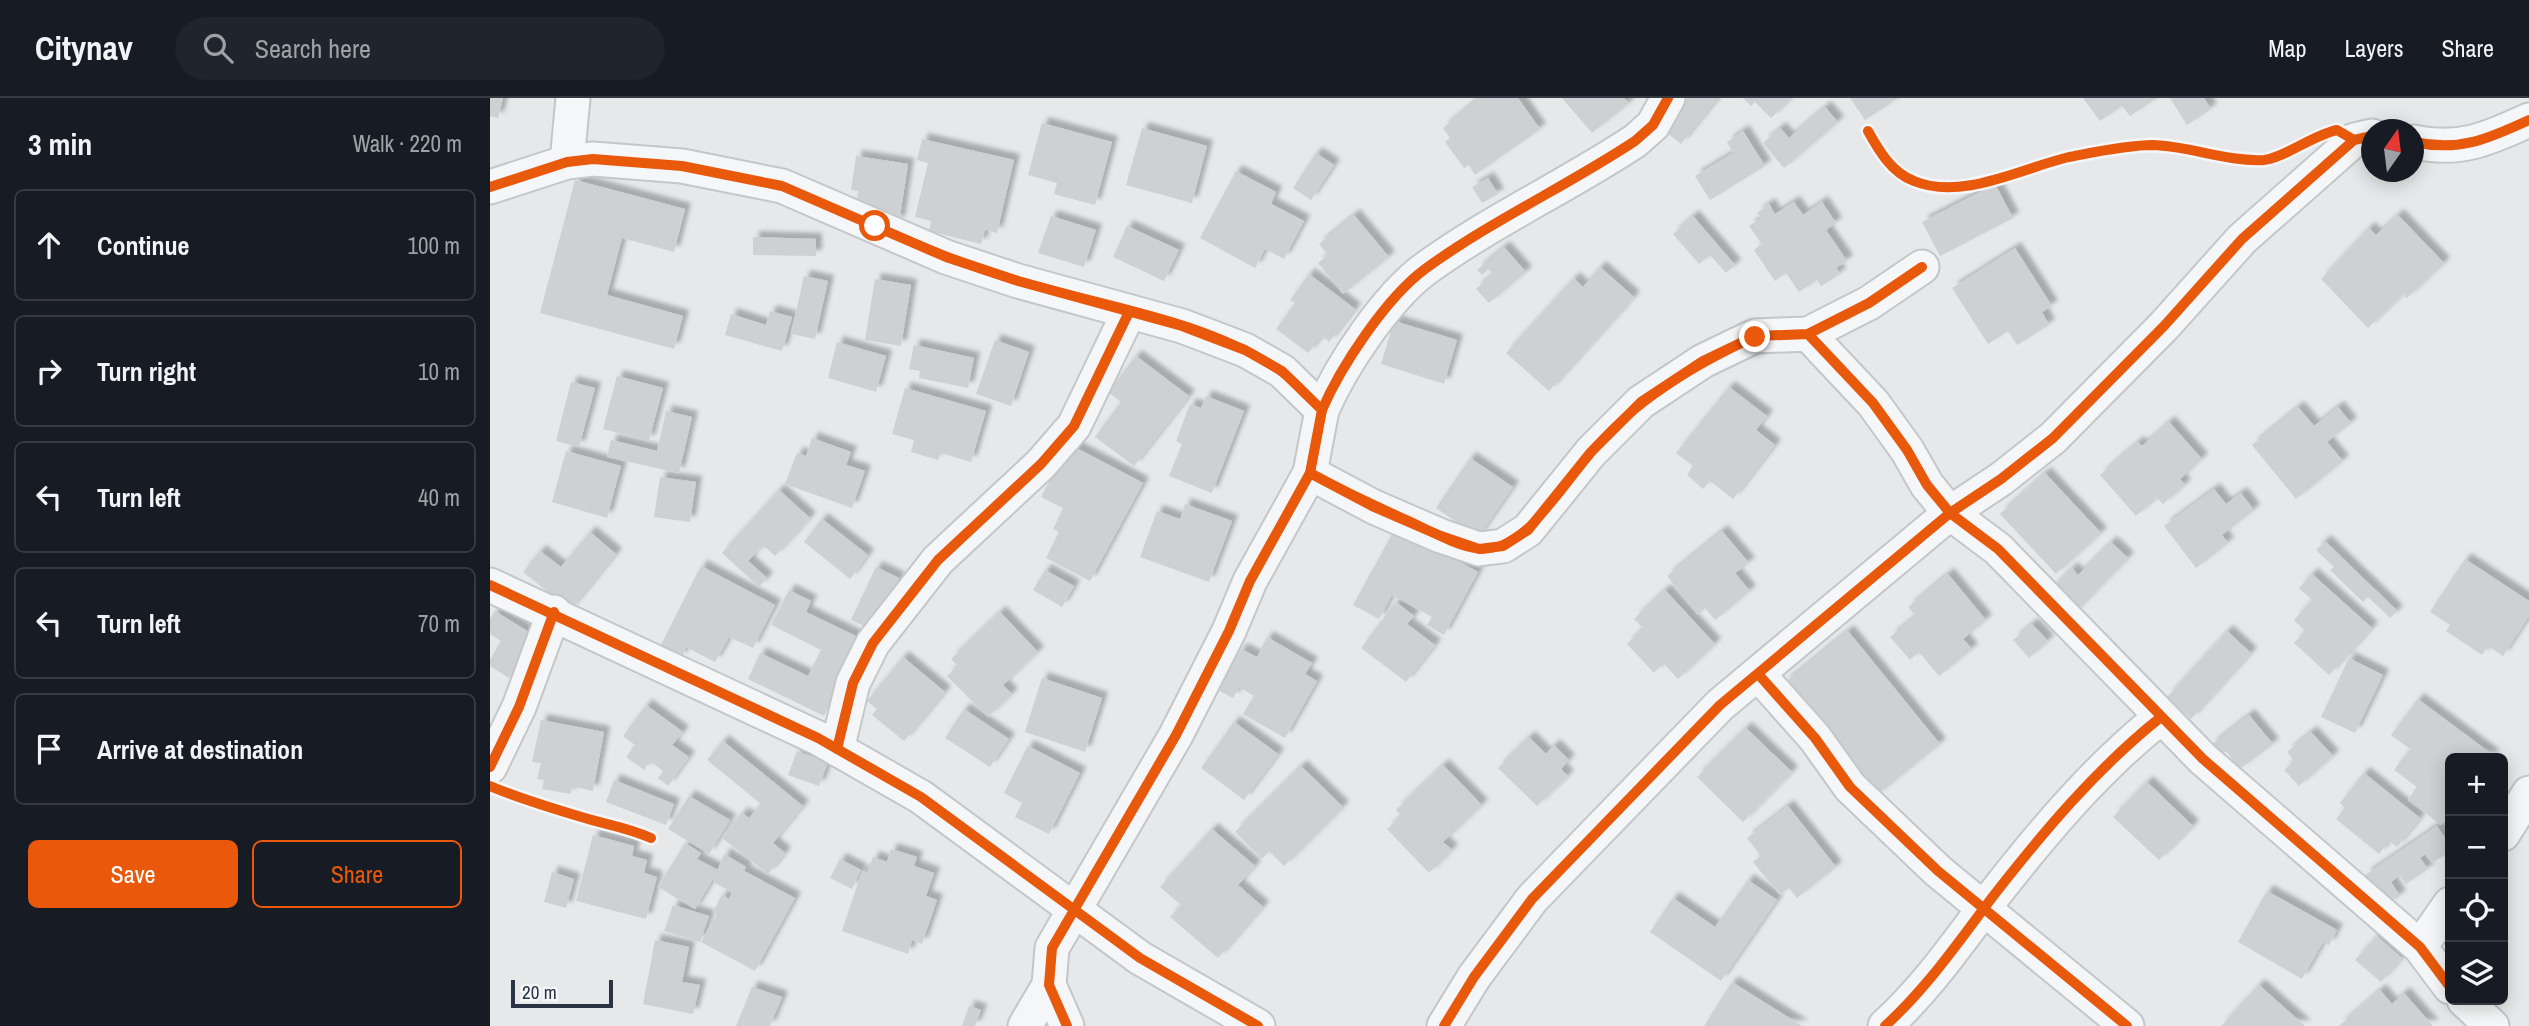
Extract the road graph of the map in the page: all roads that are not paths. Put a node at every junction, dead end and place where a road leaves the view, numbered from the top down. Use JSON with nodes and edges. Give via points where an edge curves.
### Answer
{"nodes":[{"id":1,"x":573,"y":98,"type":"edge"},
{"id":2,"x":1668,"y":98,"type":"edge"},
{"id":3,"x":2529,"y":120,"type":"edge"},
{"id":4,"x":2361,"y":138,"type":"edge"},
{"id":5,"x":2424,"y":145,"type":"edge"},
{"id":6,"x":567,"y":162,"type":"junction"},
{"id":7,"x":490,"y":187,"type":"edge"},
{"id":8,"x":1922,"y":267,"type":"dead end"},
{"id":9,"x":1129,"y":312,"type":"junction"},
{"id":10,"x":1808,"y":334,"type":"junction"},
{"id":11,"x":1322,"y":410,"type":"junction"},
{"id":12,"x":1310,"y":473,"type":"junction"},
{"id":13,"x":1950,"y":513,"type":"junction"},
{"id":14,"x":490,"y":585,"type":"edge"},
{"id":15,"x":554,"y":612,"type":"junction"},
{"id":16,"x":1759,"y":675,"type":"junction"},
{"id":17,"x":2161,"y":717,"type":"junction"},
{"id":18,"x":837,"y":749,"type":"junction"},
{"id":19,"x":490,"y":767,"type":"edge"},
{"id":20,"x":2529,"y":793,"type":"edge"},
{"id":21,"x":2508,"y":826,"type":"edge"},
{"id":22,"x":1984,"y":909,"type":"junction"},
{"id":23,"x":1073,"y":910,"type":"junction"},
{"id":24,"x":2445,"y":911,"type":"edge"},
{"id":25,"x":2420,"y":947,"type":"junction"},
{"id":26,"x":2445,"y":980,"type":"edge"},
{"id":27,"x":1049,"y":985,"type":"junction"},
{"id":28,"x":2469,"y":1005,"type":"edge"},
{"id":29,"x":1025,"y":1026,"type":"edge"},
{"id":30,"x":1067,"y":1026,"type":"edge"},
{"id":31,"x":1258,"y":1026,"type":"edge"},
{"id":32,"x":1444,"y":1026,"type":"edge"},
{"id":33,"x":1885,"y":1026,"type":"edge"},
{"id":34,"x":2127,"y":1026,"type":"edge"},
{"id":35,"x":2492,"y":1026,"type":"edge"}],
"edges":[{"from":1,"to":6,"type":"street"},
{"from":2,"to":11,"type":"street","via":[[1653,125],[1635,141],[1423,271],[1380,317],[1334,383]]},
{"from":3,"to":5,"type":"street","via":[[2461,146]]},
{"from":4,"to":13,"type":"street","via":[[2242,239],[2053,438]]},
{"from":6,"to":7,"type":"street"},
{"from":6,"to":9,"type":"street","via":[[593,159],[682,166],[782,186],[946,257]]},
{"from":8,"to":10,"type":"street","via":[[1869,303]]},
{"from":9,"to":11,"type":"street","via":[[1245,350],[1282,372]]},
{"from":9,"to":18,"type":"street","via":[[1074,426],[1041,464],[938,561],[873,643],[853,683]]},
{"from":10,"to":12,"type":"street","via":[[1755,337],[1703,361],[1641,402],[1591,452],[1528,530],[1503,546],[1479,549],[1441,536]]},
{"from":10,"to":13,"type":"street","via":[[1873,403]]},
{"from":11,"to":12,"type":"street"},
{"from":12,"to":23,"type":"street","via":[[1250,581],[1176,736]]},
{"from":13,"to":16,"type":"street"},
{"from":13,"to":17,"type":"street","via":[[1997,550]]},
{"from":14,"to":15,"type":"street"},
{"from":15,"to":18,"type":"street"},
{"from":15,"to":19,"type":"street","via":[[524,695]]},
{"from":16,"to":22,"type":"street","via":[[1815,738],[1850,787]]},
{"from":16,"to":32,"type":"street","via":[[1720,705],[1532,899]]},
{"from":17,"to":22,"type":"street","via":[[2122,748],[2073,800]]},
{"from":17,"to":25,"type":"street","via":[[2203,759]]},
{"from":18,"to":23,"type":"street","via":[[921,797]]},
{"from":20,"to":21,"type":"street"},
{"from":22,"to":33,"type":"street","via":[[1913,1001]]},
{"from":22,"to":34,"type":"street"},
{"from":23,"to":27,"type":"street","via":[[1052,948]]},
{"from":23,"to":31,"type":"street","via":[[1140,958]]},
{"from":24,"to":25,"type":"street"},
{"from":25,"to":26,"type":"street"},
{"from":27,"to":29,"type":"street"},
{"from":27,"to":30,"type":"street"},
{"from":28,"to":35,"type":"street"}]}
